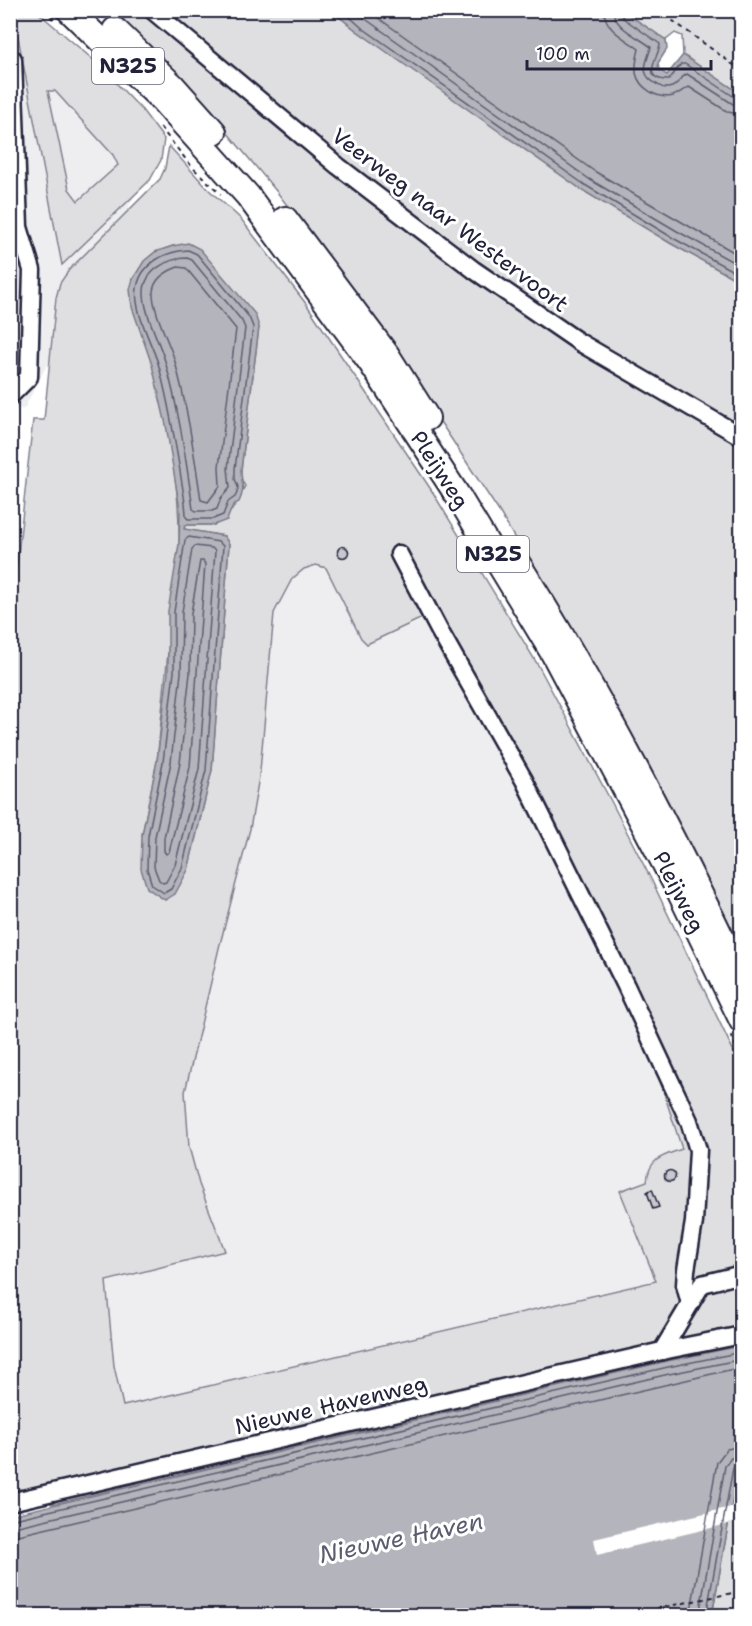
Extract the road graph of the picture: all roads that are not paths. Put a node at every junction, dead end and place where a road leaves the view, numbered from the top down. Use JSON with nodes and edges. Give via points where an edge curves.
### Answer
{"nodes":[{"id":1,"x":69,"y":10,"type":"edge"},
{"id":2,"x":94,"y":10,"type":"edge"},
{"id":3,"x":152,"y":10,"type":"edge"},
{"id":4,"x":10,"y":59,"type":"edge"},
{"id":5,"x":10,"y":396,"type":"edge"},
{"id":6,"x":741,"y":437,"type":"edge"},
{"id":7,"x":399,"y":554,"type":"dead end"},
{"id":8,"x":741,"y":980,"type":"edge"},
{"id":9,"x":735,"y":1025,"type":"edge"},
{"id":10,"x":741,"y":1274,"type":"edge"},
{"id":11,"x":690,"y":1304,"type":"junction"},
{"id":12,"x":741,"y":1335,"type":"edge"},
{"id":13,"x":662,"y":1351,"type":"junction"},
{"id":14,"x":10,"y":1502,"type":"edge"}],
"edges":[{"from":1,"to":9,"type":"highway","name":"Pleijweg","number":"N325","via":[[163,101],[248,196],[378,373],[553,653],[680,892]]},
{"from":2,"to":8,"type":"highway","name":"Pleijweg","number":"N325","via":[[173,86],[253,177],[387,355],[557,627],[700,892]]},
{"from":3,"to":6,"type":"street","name":"Veerweg naar Westervoort","via":[[338,166],[474,270],[579,342]]},
{"from":4,"to":5,"type":"street","via":[[14,59],[19,227],[32,270],[29,377]]},
{"from":7,"to":11,"type":"street","via":[[524,780],[689,1120],[698,1150],[685,1285]]},
{"from":10,"to":11,"type":"street","via":[[702,1284]]},
{"from":11,"to":13,"type":"street"},
{"from":12,"to":13,"type":"street","name":"Nieuwe Havenweg"},
{"from":13,"to":14,"type":"street","name":"Nieuwe Havenweg"}]}
